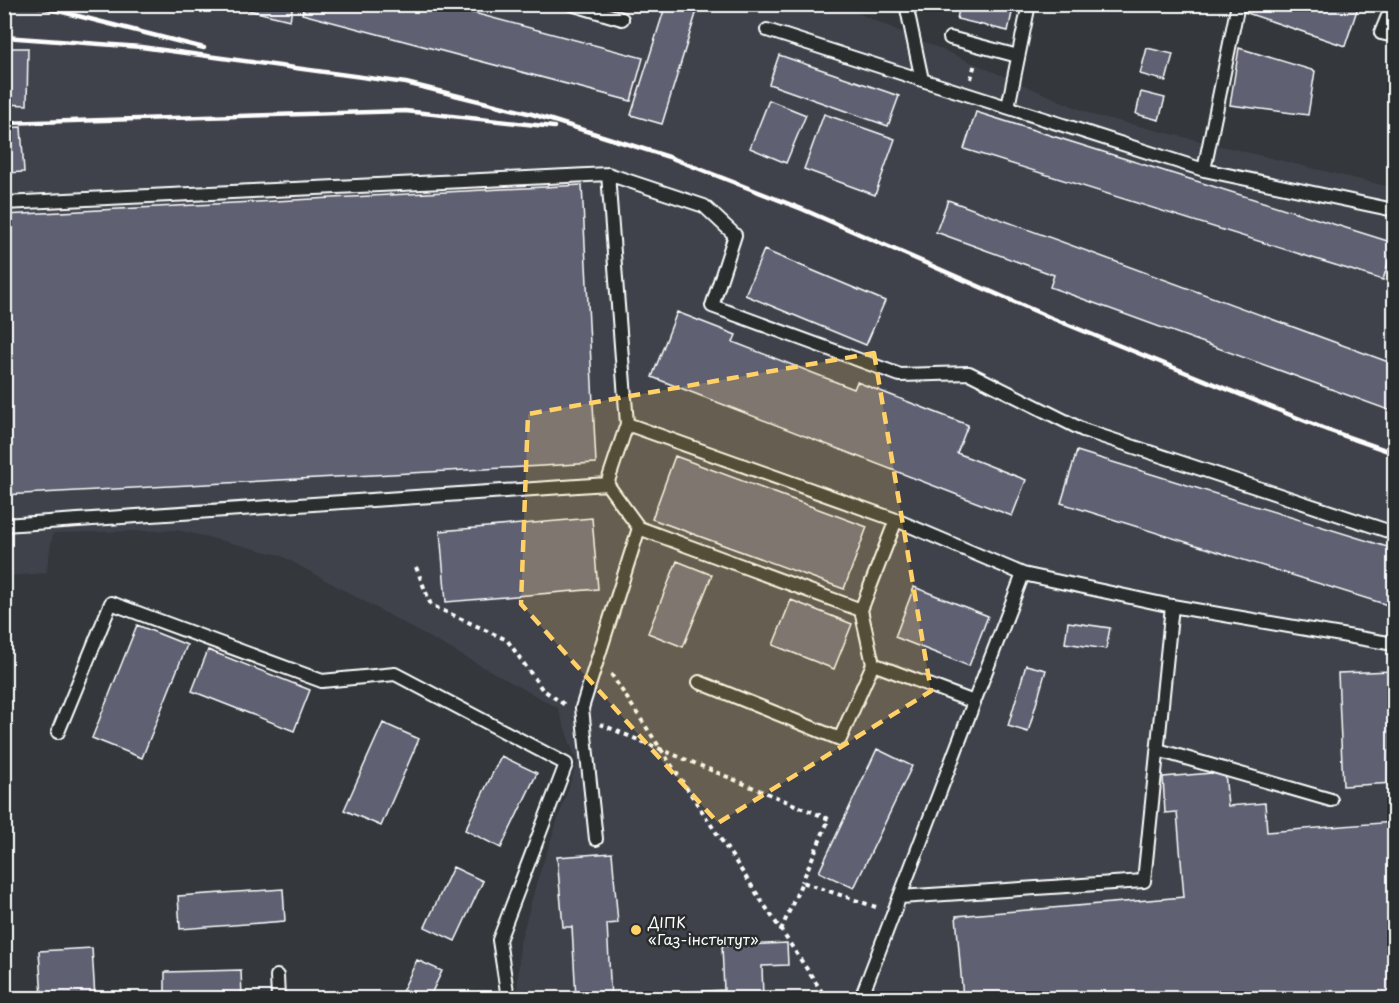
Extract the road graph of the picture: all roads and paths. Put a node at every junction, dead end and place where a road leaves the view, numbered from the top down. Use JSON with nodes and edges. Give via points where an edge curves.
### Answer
{"nodes":[{"id":1,"x":571,"y":4,"type":"edge"},
{"id":2,"x":906,"y":4,"type":"edge"},
{"id":3,"x":1029,"y":4,"type":"edge"},
{"id":4,"x":1238,"y":4,"type":"edge"},
{"id":5,"x":1393,"y":4,"type":"edge"},
{"id":6,"x":622,"y":19,"type":"dead end"},
{"id":7,"x":767,"y":30,"type":"dead end"},
{"id":8,"x":1395,"y":36,"type":"edge"},
{"id":9,"x":950,"y":38,"type":"dead end"},
{"id":10,"x":979,"y":46,"type":"junction"},
{"id":11,"x":1018,"y":56,"type":"junction"},
{"id":12,"x":922,"y":80,"type":"junction"},
{"id":13,"x":967,"y":94,"type":"junction"},
{"id":14,"x":1008,"y":107,"type":"junction"},
{"id":15,"x":1204,"y":170,"type":"junction"},
{"id":16,"x":608,"y":174,"type":"junction"},
{"id":17,"x":4,"y":203,"type":"edge"},
{"id":18,"x":1395,"y":210,"type":"edge"},
{"id":19,"x":627,"y":424,"type":"junction"},
{"id":20,"x":608,"y":484,"type":"junction"},
{"id":21,"x":896,"y":520,"type":"junction"},
{"id":22,"x":4,"y":525,"type":"edge"},
{"id":23,"x":639,"y":528,"type":"junction"},
{"id":24,"x":1395,"y":533,"type":"edge"},
{"id":25,"x":416,"y":567,"type":"dead end"},
{"id":26,"x":1023,"y":574,"type":"junction"},
{"id":27,"x":1172,"y":606,"type":"junction"},
{"id":28,"x":861,"y":610,"type":"junction"},
{"id":29,"x":1395,"y":644,"type":"edge"},
{"id":30,"x":599,"y":655,"type":"junction"},
{"id":31,"x":873,"y":664,"type":"junction"},
{"id":32,"x":699,"y":682,"type":"dead end"},
{"id":33,"x":974,"y":702,"type":"junction"},
{"id":34,"x":583,"y":717,"type":"junction"},
{"id":35,"x":58,"y":732,"type":"dead end"},
{"id":36,"x":661,"y":749,"type":"junction"},
{"id":37,"x":1158,"y":750,"type":"junction"},
{"id":38,"x":1331,"y":800,"type":"dead end"},
{"id":39,"x":596,"y":839,"type":"dead end"},
{"id":40,"x":802,"y":882,"type":"junction"},
{"id":41,"x":900,"y":897,"type":"junction"},
{"id":42,"x":894,"y":913,"type":"junction"},
{"id":43,"x":781,"y":930,"type":"junction"},
{"id":44,"x":277,"y":976,"type":"dead end"},
{"id":45,"x":278,"y":999,"type":"edge"},
{"id":46,"x":508,"y":999,"type":"edge"},
{"id":47,"x":826,"y":999,"type":"edge"},
{"id":48,"x":861,"y":999,"type":"edge"}],
"edges":[{"from":1,"to":6,"type":"lane"},
{"from":2,"to":12,"type":"lane"},
{"from":3,"to":11,"type":"lane"},
{"from":4,"to":15,"type":"lane"},
{"from":5,"to":8,"type":"lane","via":[[1381,33]]},
{"from":7,"to":12,"type":"lane"},
{"from":9,"to":10,"type":"lane"},
{"from":10,"to":11,"type":"lane"},
{"from":10,"to":13,"type":"path"},
{"from":11,"to":14,"type":"lane"},
{"from":12,"to":13,"type":"lane"},
{"from":13,"to":14,"type":"lane"},
{"from":14,"to":15,"type":"lane"},
{"from":15,"to":18,"type":"lane"},
{"from":16,"to":17,"type":"lane"},
{"from":16,"to":19,"type":"lane"},
{"from":16,"to":24,"type":"lane","via":[[704,206],[735,235],[712,306],[900,375],[969,373],[1083,430]]},
{"from":19,"to":20,"type":"lane"},
{"from":19,"to":21,"type":"lane"},
{"from":20,"to":22,"type":"lane"},
{"from":20,"to":23,"type":"lane"},
{"from":21,"to":26,"type":"lane"},
{"from":21,"to":28,"type":"lane"},
{"from":23,"to":28,"type":"lane"},
{"from":23,"to":30,"type":"lane"},
{"from":25,"to":34,"type":"path","via":[[431,605],[507,640],[542,689]]},
{"from":26,"to":27,"type":"lane"},
{"from":26,"to":33,"type":"lane"},
{"from":27,"to":29,"type":"lane"},
{"from":27,"to":37,"type":"lane"},
{"from":28,"to":31,"type":"lane"},
{"from":30,"to":34,"type":"lane","via":[[582,708]]},
{"from":30,"to":36,"type":"path"},
{"from":31,"to":32,"type":"lane","via":[[840,739]]},
{"from":31,"to":33,"type":"lane"},
{"from":33,"to":41,"type":"lane"},
{"from":34,"to":36,"type":"path"},
{"from":34,"to":39,"type":"lane"},
{"from":35,"to":46,"type":"lane","via":[[111,603],[322,681],[395,674],[566,764],[499,940]]},
{"from":36,"to":40,"type":"path","via":[[829,819]]},
{"from":36,"to":43,"type":"path"},
{"from":37,"to":38,"type":"lane"},
{"from":37,"to":41,"type":"lane","via":[[1144,881]]},
{"from":40,"to":42,"type":"path"},
{"from":40,"to":43,"type":"path"},
{"from":41,"to":42,"type":"lane"},
{"from":42,"to":48,"type":"lane"},
{"from":43,"to":47,"type":"path"},
{"from":44,"to":45,"type":"lane"}]}
